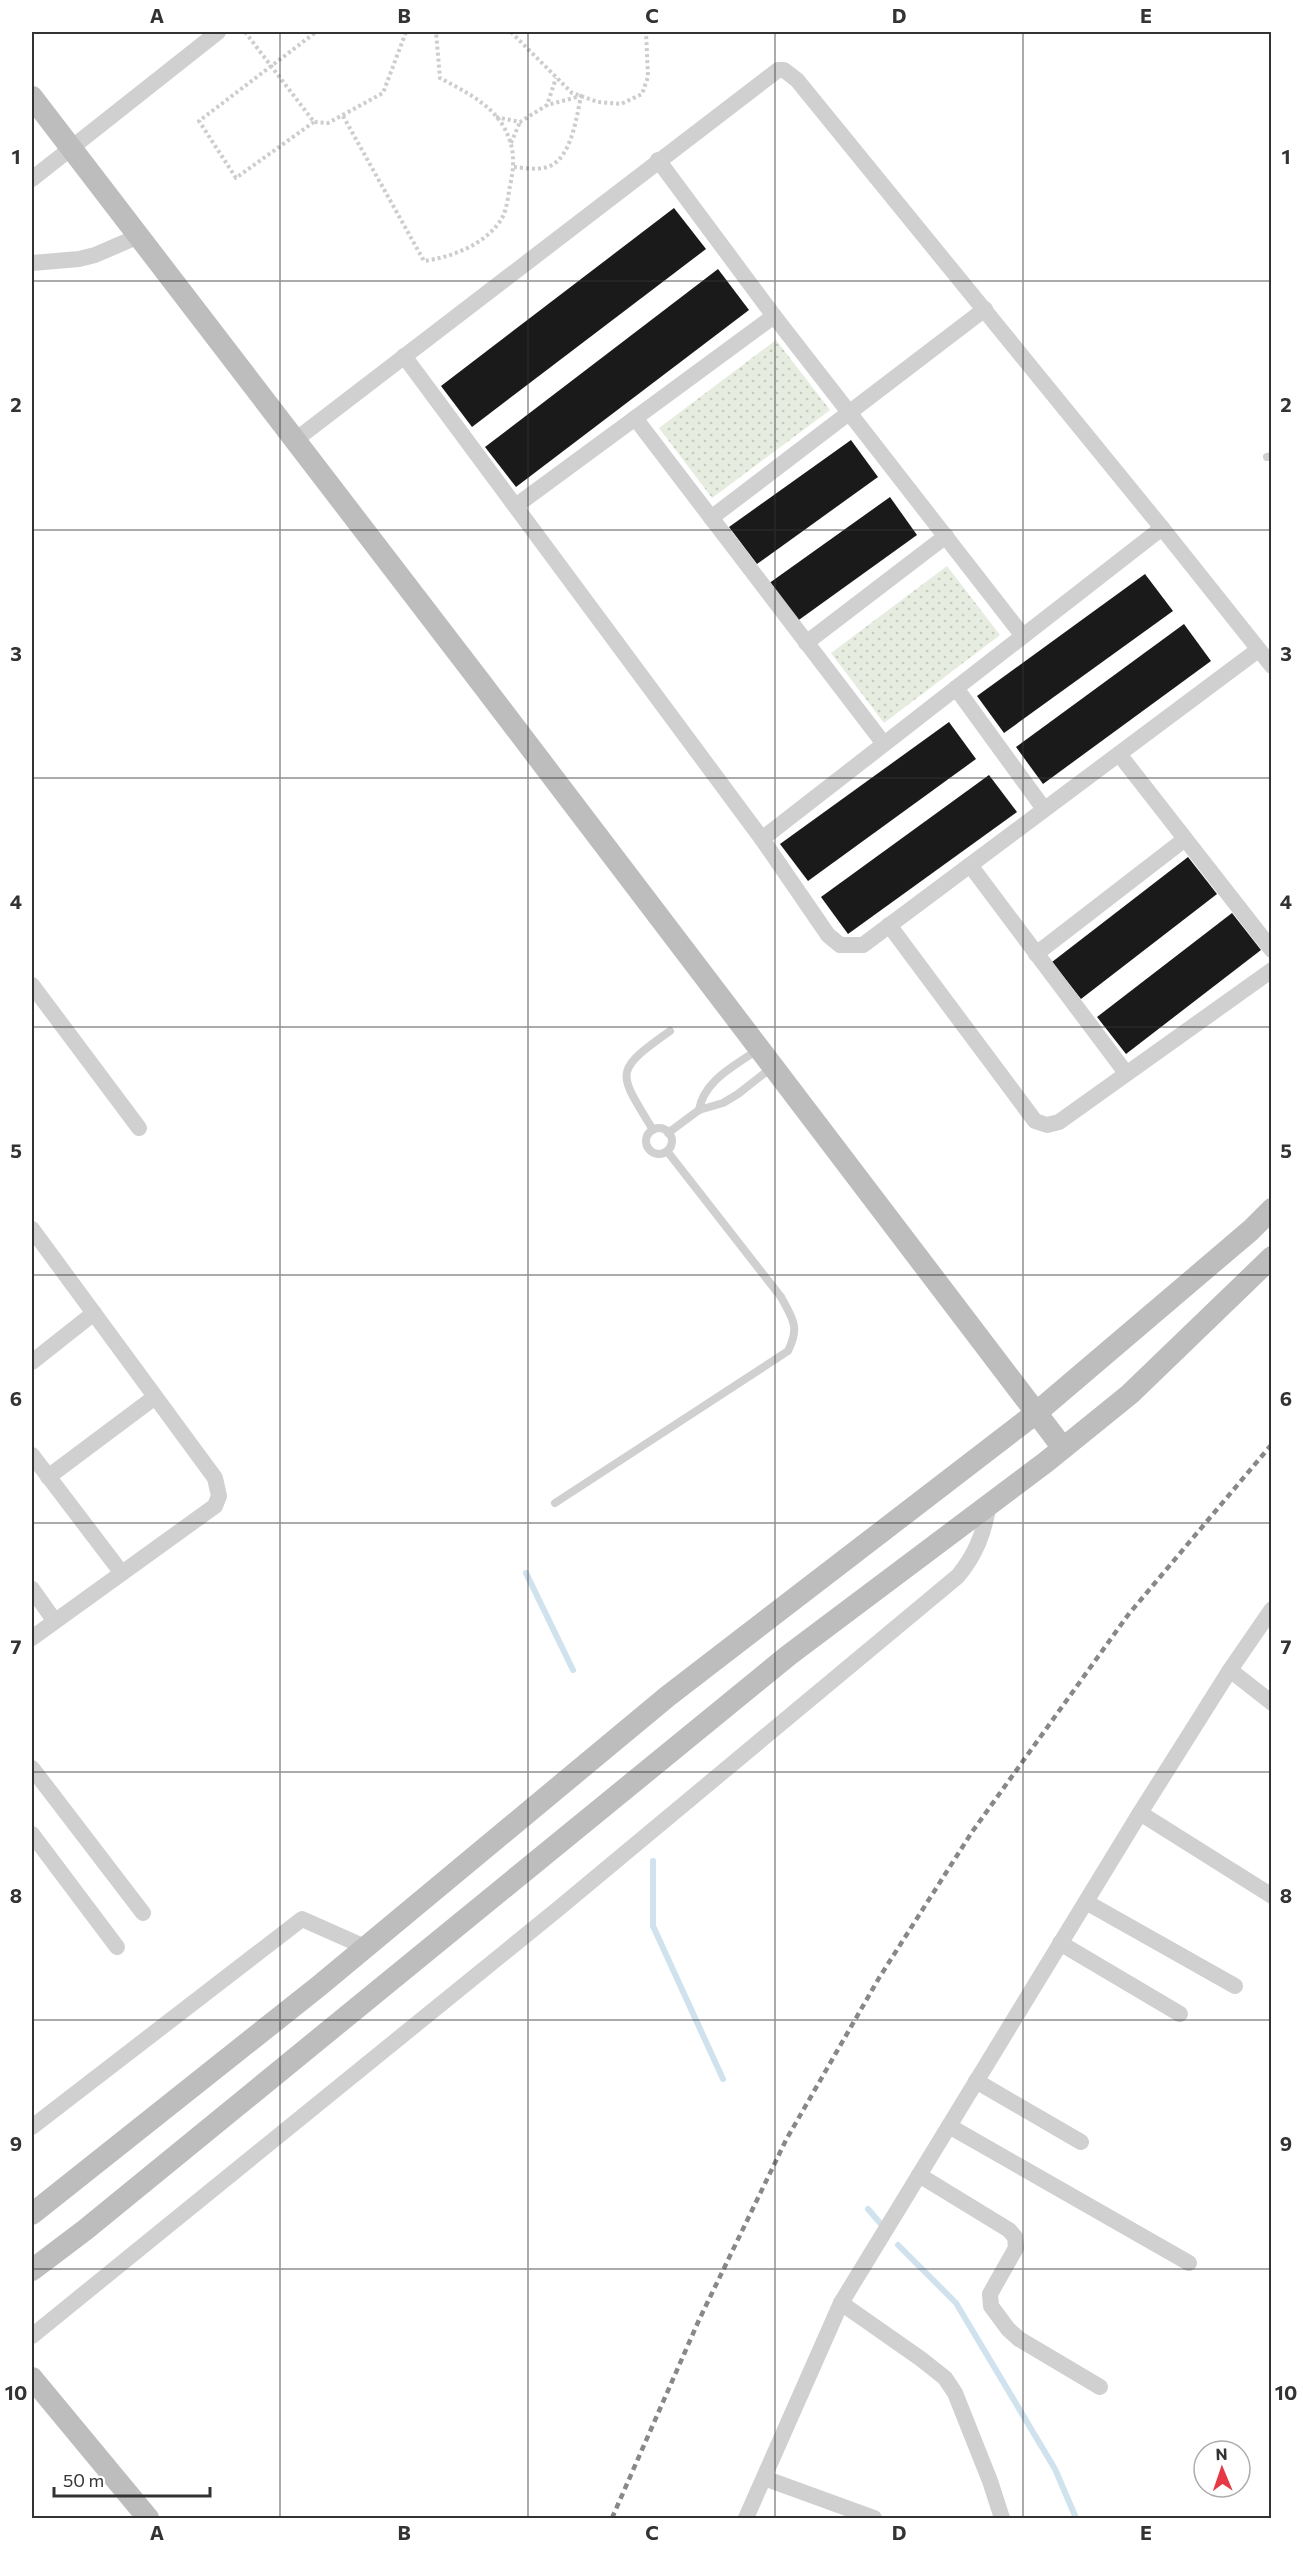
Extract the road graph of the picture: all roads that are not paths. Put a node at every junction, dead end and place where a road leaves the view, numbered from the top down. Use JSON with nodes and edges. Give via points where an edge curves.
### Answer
{"nodes":[{"id":1,"x":218,"y":32,"type":"edge"},
{"id":2,"x":32,"y":97,"type":"edge"},
{"id":3,"x":70,"y":147,"type":"junction"},
{"id":4,"x":658,"y":160,"type":"junction"},
{"id":5,"x":32,"y":179,"type":"edge"},
{"id":6,"x":139,"y":236,"type":"junction"},
{"id":7,"x":32,"y":263,"type":"edge"},
{"id":8,"x":985,"y":309,"type":"junction"},
{"id":9,"x":774,"y":316,"type":"junction"},
{"id":10,"x":404,"y":356,"type":"junction"},
{"id":11,"x":849,"y":414,"type":"junction"},
{"id":12,"x":634,"y":418,"type":"junction"},
{"id":13,"x":294,"y":441,"type":"junction"},
{"id":14,"x":517,"y":505,"type":"junction"},
{"id":15,"x":711,"y":518,"type":"junction"},
{"id":16,"x":1162,"y":528,"type":"junction"},
{"id":17,"x":945,"y":536,"type":"junction"},
{"id":18,"x":1023,"y":636,"type":"junction"},
{"id":19,"x":806,"y":643,"type":"junction"},
{"id":20,"x":1258,"y":650,"type":"junction"},
{"id":21,"x":1272,"y":666,"type":"edge"},
{"id":22,"x":956,"y":688,"type":"junction"},
{"id":23,"x":884,"y":744,"type":"junction"},
{"id":24,"x":1119,"y":754,"type":"junction"},
{"id":25,"x":1044,"y":809,"type":"junction"},
{"id":26,"x":762,"y":839,"type":"junction"},
{"id":27,"x":1185,"y":839,"type":"junction"},
{"id":28,"x":969,"y":865,"type":"junction"},
{"id":29,"x":889,"y":925,"type":"junction"},
{"id":30,"x":1272,"y":950,"type":"edge"},
{"id":31,"x":1036,"y":954,"type":"junction"},
{"id":32,"x":1272,"y":970,"type":"edge"},
{"id":33,"x":32,"y":985,"type":"edge"},
{"id":34,"x":670,"y":1030,"type":"dead end"},
{"id":35,"x":767,"y":1057,"type":"junction"},
{"id":36,"x":1126,"y":1072,"type":"junction"},
{"id":37,"x":699,"y":1110,"type":"junction"},
{"id":38,"x":139,"y":1128,"type":"dead end"},
{"id":39,"x":653,"y":1130,"type":"junction"},
{"id":40,"x":668,"y":1133,"type":"junction"},
{"id":41,"x":667,"y":1151,"type":"junction"},
{"id":42,"x":1272,"y":1209,"type":"edge"},
{"id":43,"x":32,"y":1228,"type":"edge"},
{"id":44,"x":1272,"y":1257,"type":"edge"},
{"id":45,"x":94,"y":1313,"type":"junction"},
{"id":46,"x":32,"y":1362,"type":"edge"},
{"id":47,"x":155,"y":1397,"type":"junction"},
{"id":48,"x":1036,"y":1413,"type":"junction"},
{"id":49,"x":1063,"y":1448,"type":"junction"},
{"id":50,"x":32,"y":1455,"type":"edge"},
{"id":51,"x":48,"y":1477,"type":"junction"},
{"id":52,"x":555,"y":1503,"type":"dead end"},
{"id":53,"x":989,"y":1504,"type":"junction"},
{"id":54,"x":121,"y":1572,"type":"junction"},
{"id":55,"x":32,"y":1589,"type":"edge"},
{"id":56,"x":1272,"y":1609,"type":"edge"},
{"id":57,"x":54,"y":1620,"type":"junction"},
{"id":58,"x":32,"y":1638,"type":"edge"},
{"id":59,"x":1230,"y":1670,"type":"junction"},
{"id":60,"x":1272,"y":1703,"type":"edge"},
{"id":61,"x":32,"y":1768,"type":"edge"},
{"id":62,"x":1140,"y":1813,"type":"junction"},
{"id":63,"x":32,"y":1834,"type":"edge"},
{"id":64,"x":1272,"y":1896,"type":"edge"},
{"id":65,"x":1086,"y":1902,"type":"junction"},
{"id":66,"x":143,"y":1913,"type":"dead end"},
{"id":67,"x":1060,"y":1943,"type":"junction"},
{"id":68,"x":117,"y":1947,"type":"dead end"},
{"id":69,"x":365,"y":1947,"type":"junction"},
{"id":70,"x":1235,"y":1986,"type":"dead end"},
{"id":71,"x":1180,"y":2014,"type":"dead end"},
{"id":72,"x":976,"y":2080,"type":"junction"},
{"id":73,"x":949,"y":2126,"type":"junction"},
{"id":74,"x":32,"y":2127,"type":"edge"},
{"id":75,"x":1081,"y":2142,"type":"dead end"},
{"id":76,"x":919,"y":2175,"type":"junction"},
{"id":77,"x":32,"y":2214,"type":"edge"},
{"id":78,"x":1189,"y":2263,"type":"dead end"},
{"id":79,"x":32,"y":2270,"type":"edge"},
{"id":80,"x":841,"y":2303,"type":"junction"},
{"id":81,"x":32,"y":2336,"type":"edge"},
{"id":82,"x":32,"y":2378,"type":"edge"},
{"id":83,"x":1100,"y":2387,"type":"dead end"},
{"id":84,"x":764,"y":2478,"type":"junction"},
{"id":85,"x":148,"y":2518,"type":"edge"},
{"id":86,"x":746,"y":2518,"type":"edge"},
{"id":87,"x":874,"y":2518,"type":"edge"},
{"id":88,"x":1002,"y":2518,"type":"edge"}],
"edges":[{"from":1,"to":3,"type":"street"},
{"from":2,"to":3,"type":"main road"},
{"from":3,"to":5,"type":"street"},
{"from":3,"to":6,"type":"main road"},
{"from":4,"to":8,"type":"street","via":[[778,70],[784,70],[797,80]]},
{"from":4,"to":9,"type":"street"},
{"from":4,"to":10,"type":"street"},
{"from":6,"to":7,"type":"street","via":[[95,255]]},
{"from":6,"to":13,"type":"main road"},
{"from":8,"to":11,"type":"street"},
{"from":8,"to":16,"type":"street"},
{"from":9,"to":11,"type":"street"},
{"from":9,"to":12,"type":"street"},
{"from":10,"to":13,"type":"street"},
{"from":10,"to":14,"type":"street"},
{"from":11,"to":15,"type":"street"},
{"from":11,"to":17,"type":"street"},
{"from":12,"to":14,"type":"street"},
{"from":12,"to":15,"type":"street"},
{"from":13,"to":35,"type":"main road"},
{"from":14,"to":26,"type":"street"},
{"from":15,"to":19,"type":"street"},
{"from":16,"to":18,"type":"street"},
{"from":16,"to":20,"type":"street"},
{"from":17,"to":18,"type":"street"},
{"from":17,"to":19,"type":"street"},
{"from":18,"to":22,"type":"street"},
{"from":19,"to":23,"type":"street"},
{"from":20,"to":21,"type":"street"},
{"from":20,"to":24,"type":"street"},
{"from":22,"to":23,"type":"street"},
{"from":22,"to":25,"type":"street"},
{"from":23,"to":26,"type":"street"},
{"from":24,"to":25,"type":"street"},
{"from":24,"to":27,"type":"street"},
{"from":25,"to":28,"type":"street"},
{"from":26,"to":29,"type":"street","via":[[828,935],[840,945],[863,945]]},
{"from":27,"to":30,"type":"street"},
{"from":27,"to":31,"type":"street"},
{"from":28,"to":29,"type":"street"},
{"from":28,"to":31,"type":"street"},
{"from":29,"to":36,"type":"street","via":[[1035,1121],[1047,1125],[1059,1122]]},
{"from":31,"to":36,"type":"street"},
{"from":32,"to":36,"type":"street"},
{"from":33,"to":38,"type":"street"},
{"from":34,"to":39,"type":"lane","via":[[628,1065],[627,1087]]},
{"from":35,"to":37,"type":"lane","via":[[738,1094]]},
{"from":35,"to":37,"type":"lane","via":[[711,1083],[701,1097]]},
{"from":35,"to":48,"type":"main road"},
{"from":37,"to":40,"type":"lane"},
{"from":39,"to":40,"type":"lane"},
{"from":39,"to":41,"type":"lane","via":[[646,1141],[649,1149],[660,1154]]},
{"from":40,"to":41,"type":"lane","via":[[671,1144]]},
{"from":41,"to":52,"type":"lane","via":[[782,1297],[795,1324],[795,1338],[788,1351]]},
{"from":42,"to":48,"type":"main road"},
{"from":43,"to":45,"type":"street"},
{"from":44,"to":49,"type":"main road","via":[[1130,1394]]},
{"from":45,"to":46,"type":"street"},
{"from":45,"to":47,"type":"street"},
{"from":47,"to":51,"type":"street"},
{"from":47,"to":54,"type":"street","via":[[215,1478],[219,1496],[215,1506]]},
{"from":48,"to":49,"type":"main road"},
{"from":48,"to":69,"type":"main road","via":[[668,1696]]},
{"from":49,"to":53,"type":"main road"},
{"from":50,"to":51,"type":"street"},
{"from":51,"to":54,"type":"street"},
{"from":53,"to":79,"type":"main road","via":[[789,1655]]},
{"from":53,"to":81,"type":"street","via":[[984,1533],[958,1576],[567,1901]]},
{"from":54,"to":57,"type":"street"},
{"from":55,"to":57,"type":"street"},
{"from":56,"to":59,"type":"street"},
{"from":57,"to":58,"type":"street"},
{"from":59,"to":60,"type":"street"},
{"from":59,"to":62,"type":"street"},
{"from":61,"to":66,"type":"street"},
{"from":62,"to":64,"type":"street"},
{"from":62,"to":65,"type":"street"},
{"from":63,"to":68,"type":"street"},
{"from":65,"to":67,"type":"street"},
{"from":65,"to":70,"type":"street"},
{"from":67,"to":71,"type":"street"},
{"from":67,"to":72,"type":"street"},
{"from":69,"to":74,"type":"street","via":[[302,1919]]},
{"from":69,"to":77,"type":"main road"},
{"from":72,"to":73,"type":"street"},
{"from":72,"to":75,"type":"street"},
{"from":73,"to":76,"type":"street"},
{"from":73,"to":78,"type":"street"},
{"from":76,"to":80,"type":"street"},
{"from":76,"to":83,"type":"street","via":[[1015,2236],[1016,2248],[990,2294],[992,2306],[1008,2329]]},
{"from":80,"to":84,"type":"street"},
{"from":80,"to":88,"type":"street","via":[[945,2378],[955,2393]]},
{"from":82,"to":85,"type":"main road"},
{"from":84,"to":86,"type":"street"},
{"from":84,"to":87,"type":"street"}]}
